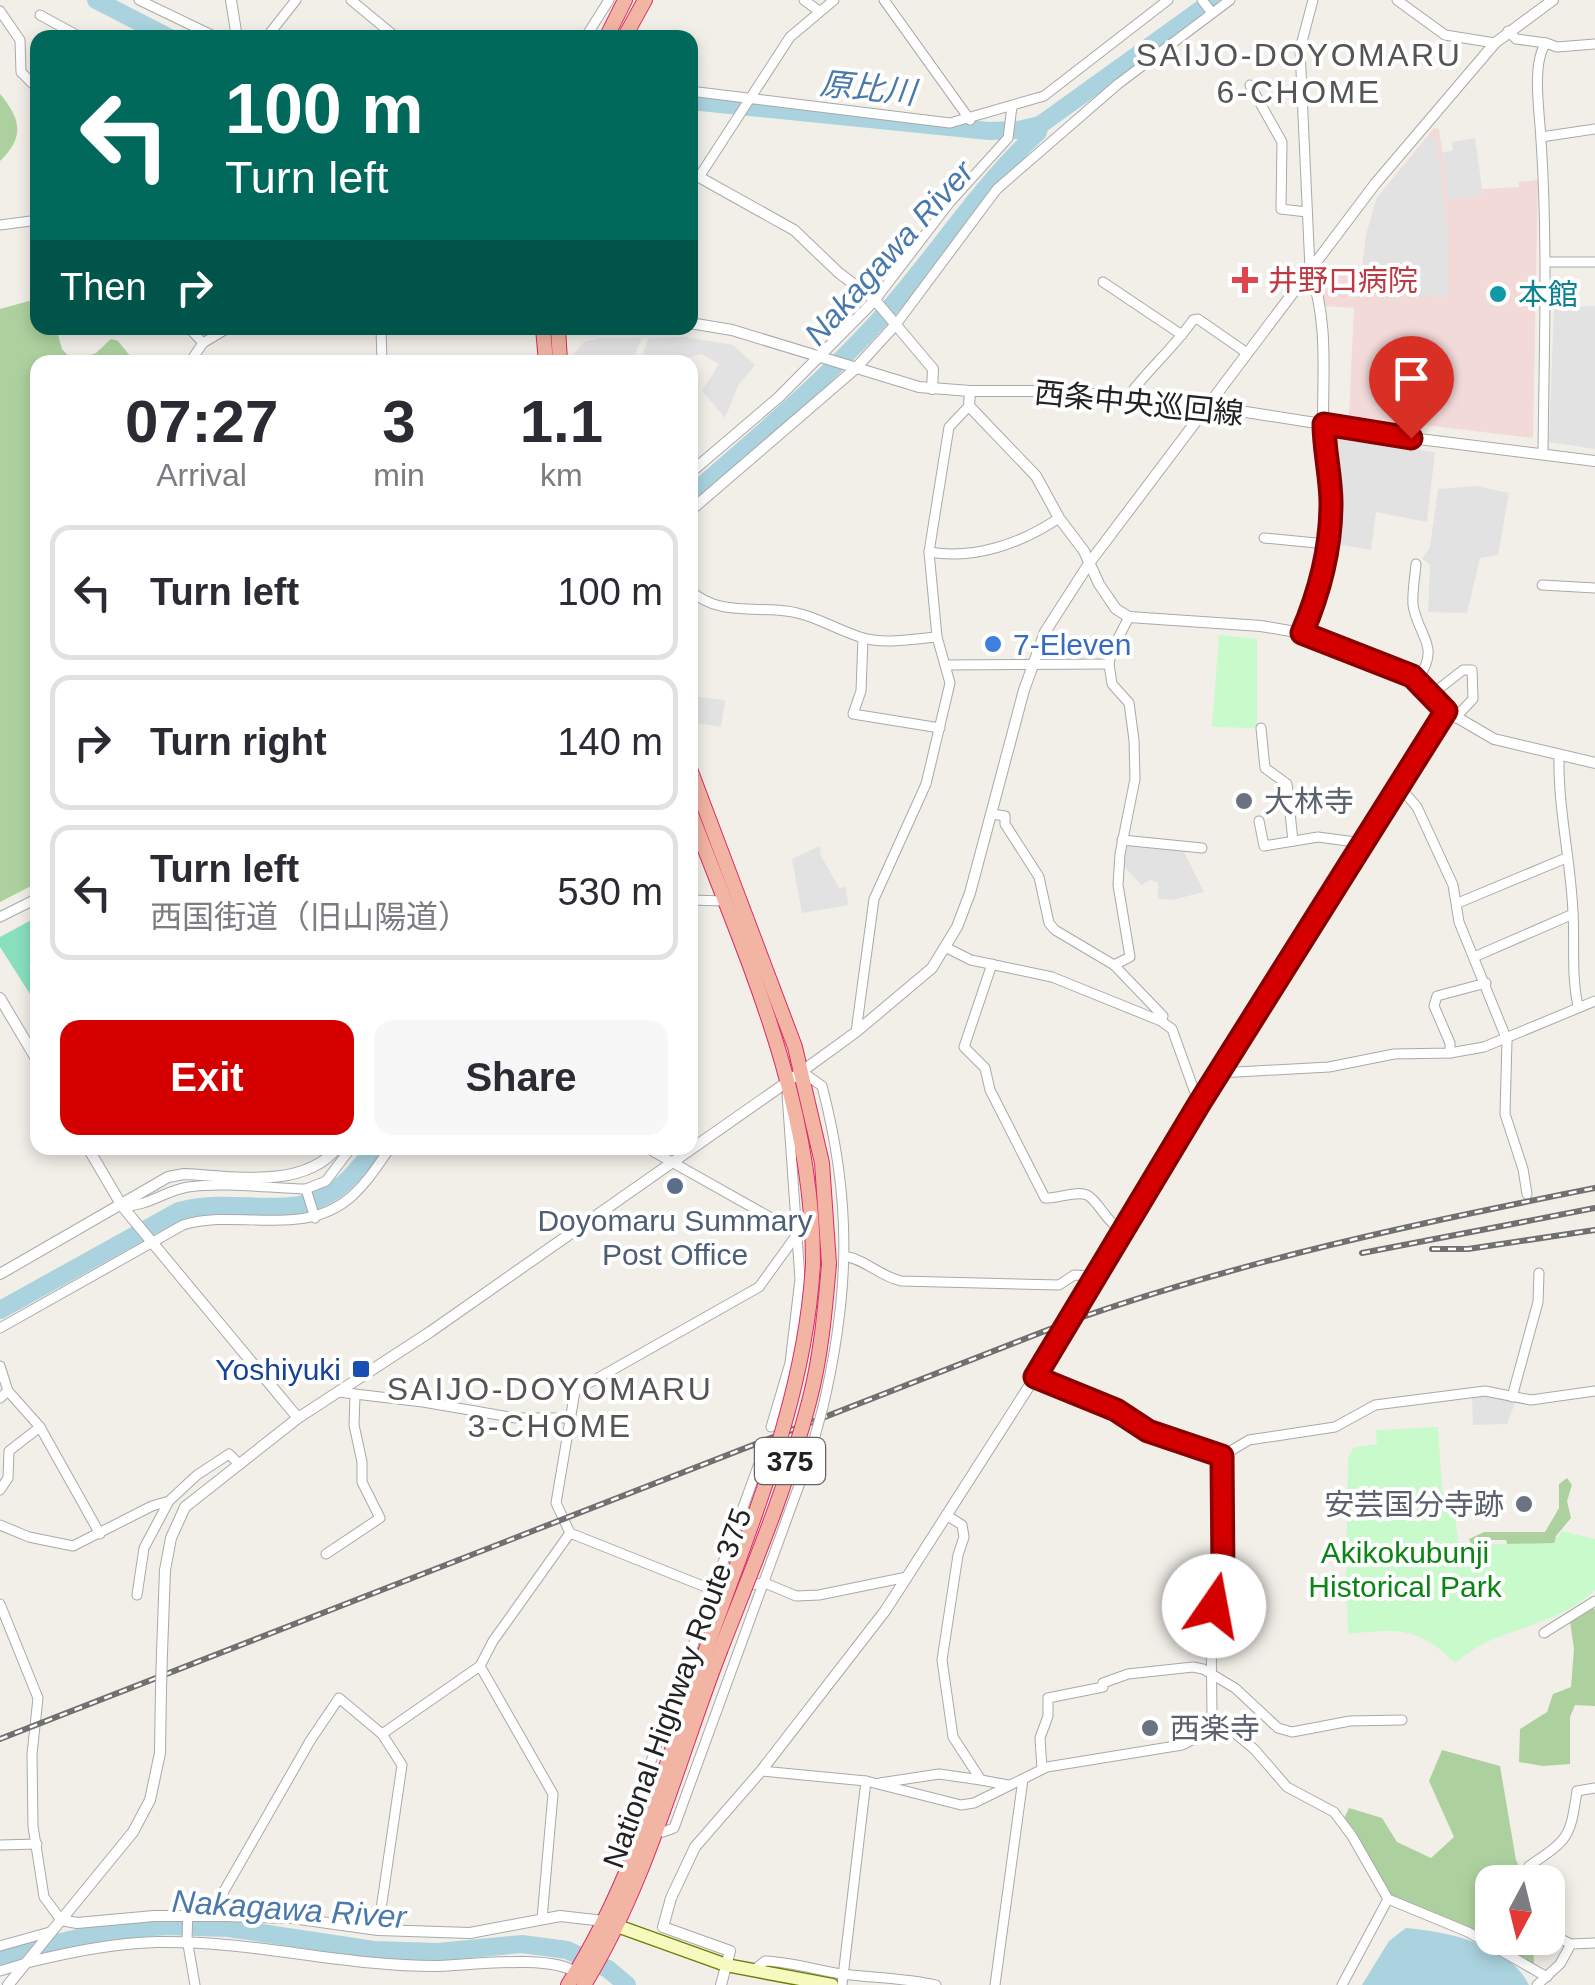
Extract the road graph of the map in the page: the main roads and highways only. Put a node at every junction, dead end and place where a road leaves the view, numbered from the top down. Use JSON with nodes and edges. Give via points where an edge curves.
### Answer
{"nodes":[{"id":1,"x":625,"y":0,"type":"edge"},
{"id":2,"x":645,"y":0,"type":"edge"},
{"id":3,"x":610,"y":30,"type":"edge"},
{"id":4,"x":628,"y":30,"type":"edge"},
{"id":5,"x":698,"y":790,"type":"edge"},
{"id":6,"x":698,"y":832,"type":"edge"},
{"id":7,"x":796,"y":1076,"type":"junction"},
{"id":8,"x":610,"y":1923,"type":"junction"},
{"id":9,"x":579,"y":1978,"type":"edge"},
{"id":10,"x":832,"y":1985,"type":"edge"}],
"edges":[{"from":1,"to":3,"type":"highway"},
{"from":2,"to":4,"type":"highway"},
{"from":5,"to":7,"type":"highway","name":"National Highway Route 375","number":"375","via":[[795,1047]]},
{"from":6,"to":7,"type":"highway","name":"National Highway Route 375","number":"375"},
{"from":7,"to":8,"type":"highway","name":"National Highway Route 375","number":"375","bridge":true,"via":[[822,1163],[826,1306],[809,1402]]},
{"from":8,"to":9,"type":"highway","name":"National Highway Route 375","number":"375"},
{"from":8,"to":10,"type":"main road","via":[[726,1965]]}]}
